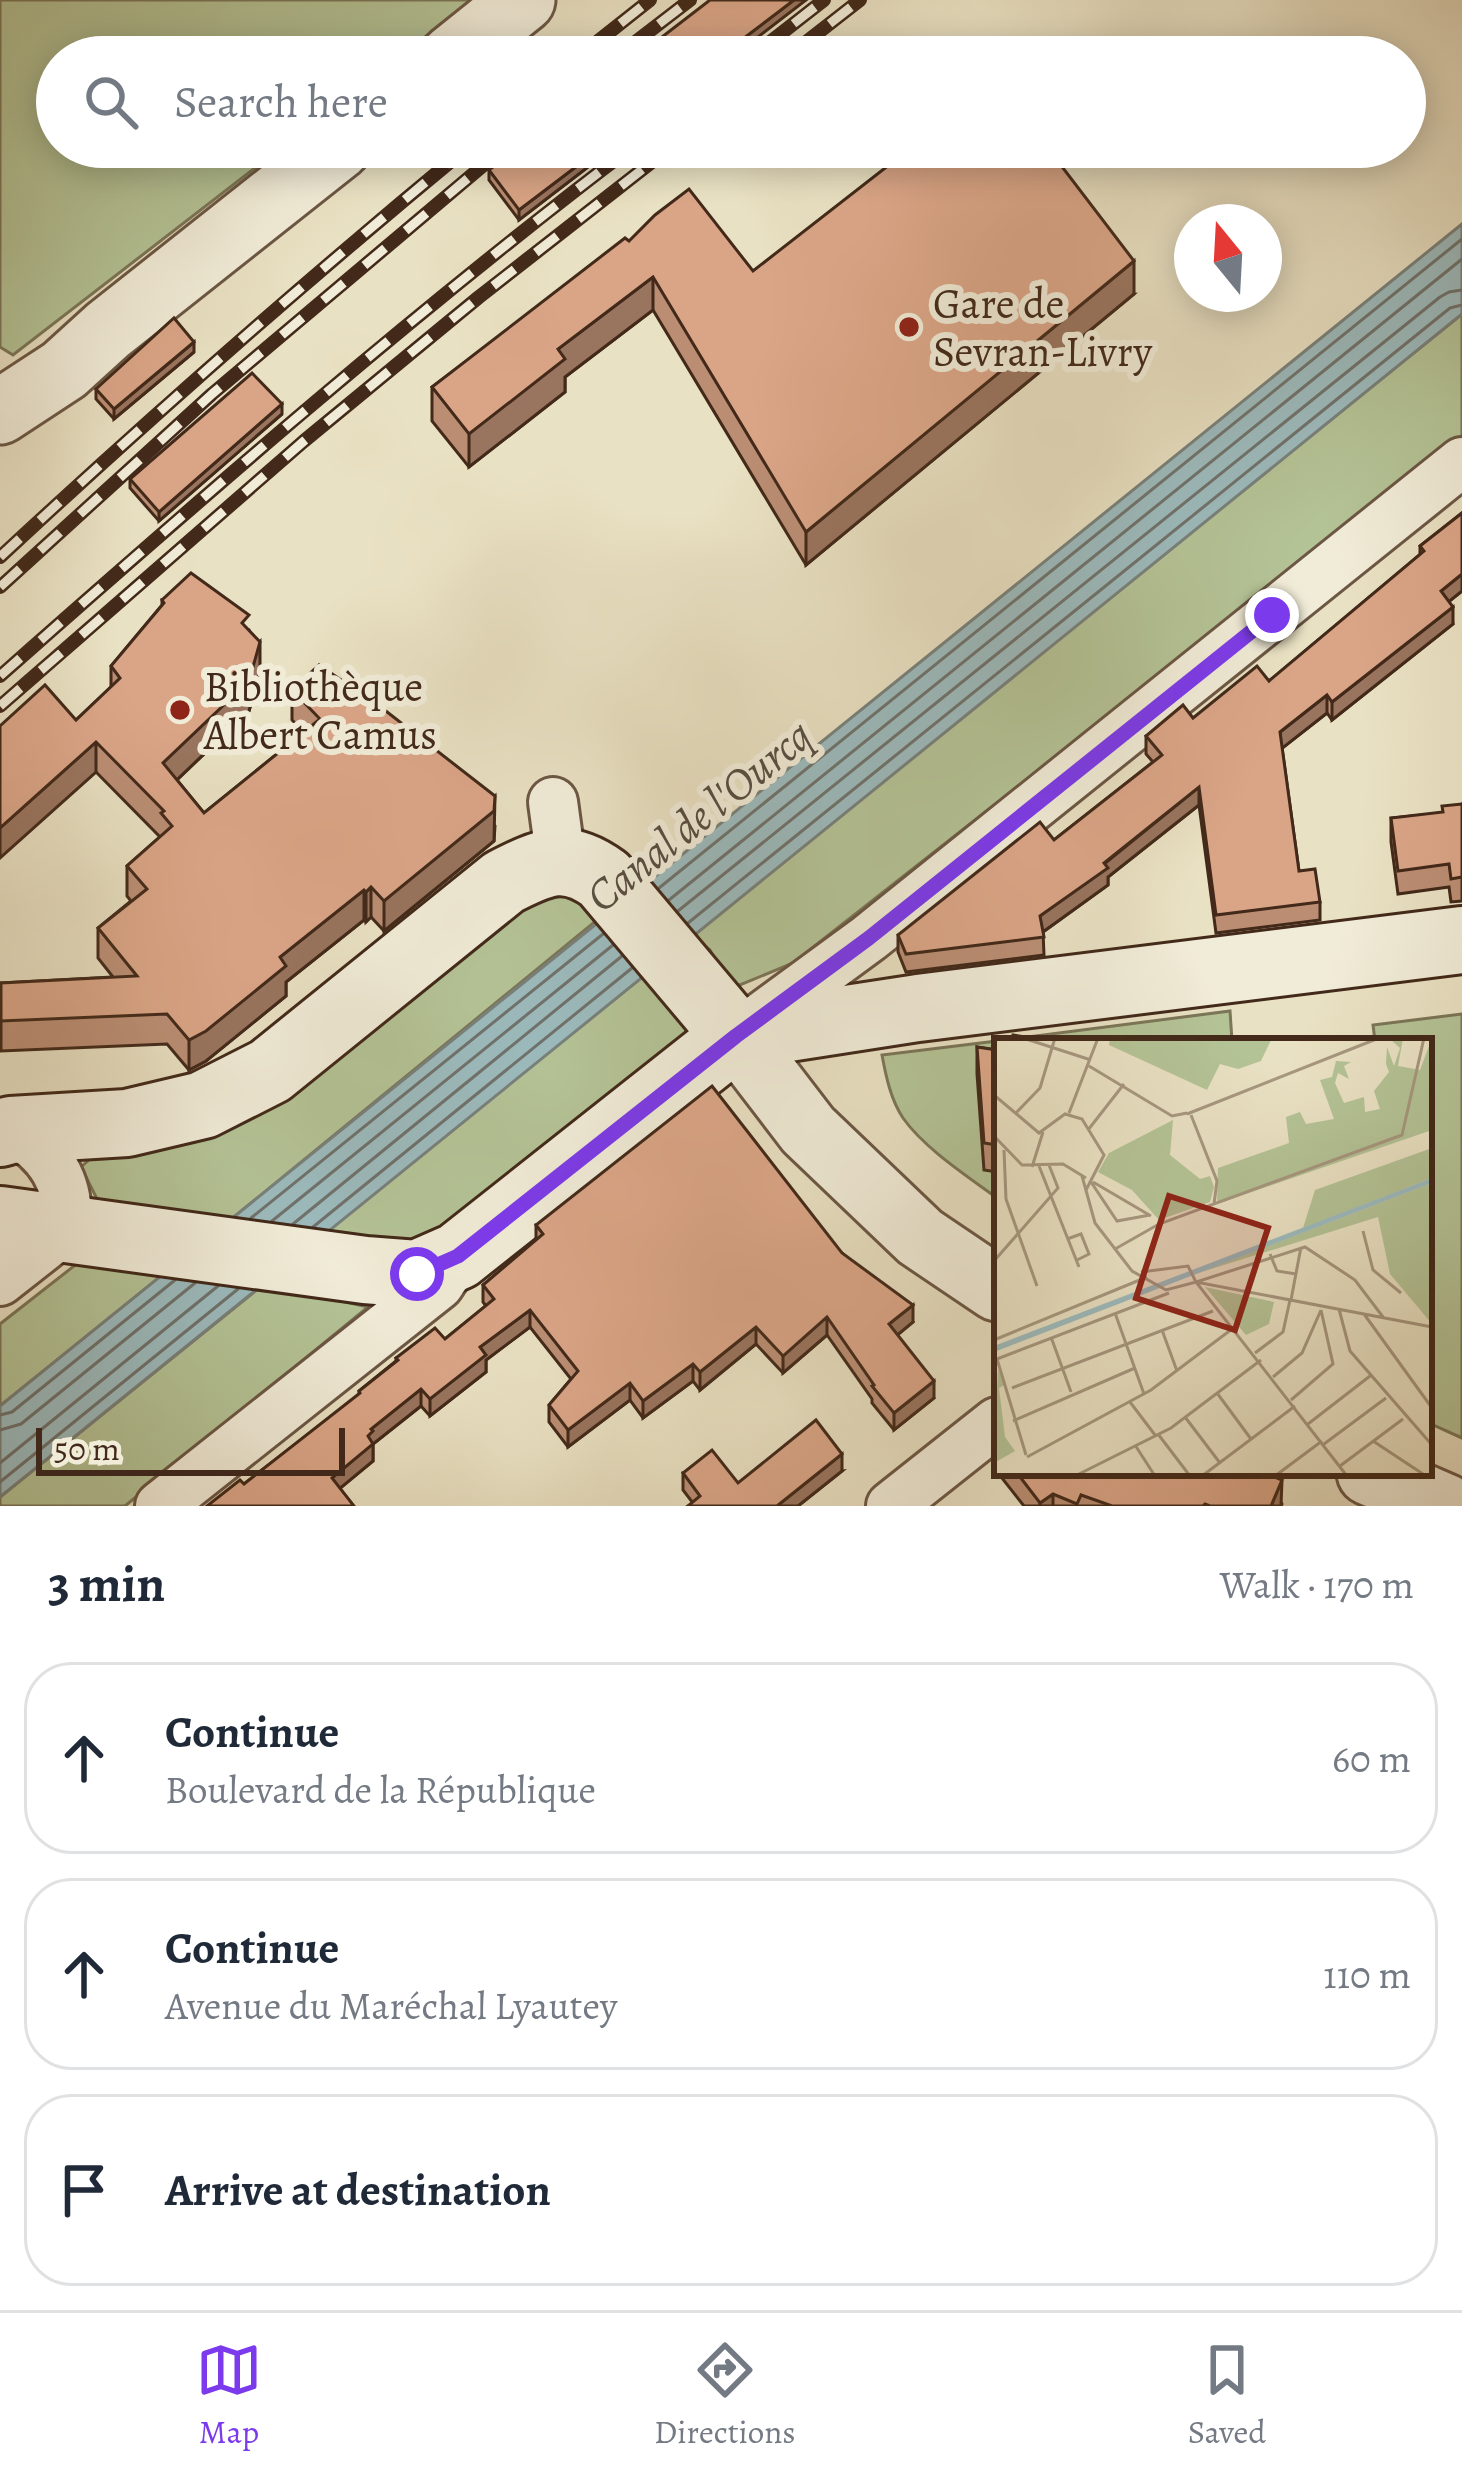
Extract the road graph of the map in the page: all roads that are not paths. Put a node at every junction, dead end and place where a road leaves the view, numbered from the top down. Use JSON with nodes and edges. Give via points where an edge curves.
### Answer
{"nodes":[{"id":1,"x":523,"y":0,"type":"edge"},
{"id":2,"x":478,"y":36,"type":"edge"},
{"id":3,"x":312,"y":168,"type":"edge"},
{"id":4,"x":0,"y":412,"type":"edge"},
{"id":5,"x":1462,"y":462,"type":"edge"},
{"id":6,"x":1462,"y":940,"type":"edge"},
{"id":7,"x":736,"y":1036,"type":"junction"},
{"id":8,"x":23,"y":1138,"type":"edge"},
{"id":9,"x":0,"y":1220,"type":"edge"},
{"id":10,"x":67,"y":1229,"type":"junction"},
{"id":11,"x":458,"y":1256,"type":"junction"},
{"id":12,"x":0,"y":1281,"type":"edge"},
{"id":13,"x":994,"y":1287,"type":"edge"},
{"id":14,"x":994,"y":1423,"type":"edge"},
{"id":15,"x":1375,"y":1476,"type":"edge"},
{"id":16,"x":1430,"y":1503,"type":"edge"},
{"id":17,"x":160,"y":1506,"type":"edge"},
{"id":18,"x":891,"y":1506,"type":"edge"}],
"edges":[{"from":1,"to":2,"type":"street"},
{"from":3,"to":4,"type":"street","via":[[64,370]]},
{"from":5,"to":7,"type":"street"},
{"from":6,"to":7,"type":"main road"},
{"from":7,"to":8,"type":"main road","via":[[573,847],[504,882],[270,1071],[203,1105]]},
{"from":7,"to":11,"type":"main road"},
{"from":7,"to":13,"type":"street","via":[[808,1130],[920,1237]]},
{"from":8,"to":10,"type":"street","via":[[52,1162],[69,1202]]},
{"from":9,"to":10,"type":"main road"},
{"from":10,"to":11,"type":"main road","via":[[417,1274]]},
{"from":10,"to":12,"type":"street"},
{"from":11,"to":17,"type":"street","via":[[440,1285]]},
{"from":14,"to":18,"type":"street"},
{"from":15,"to":16,"type":"street"}]}
